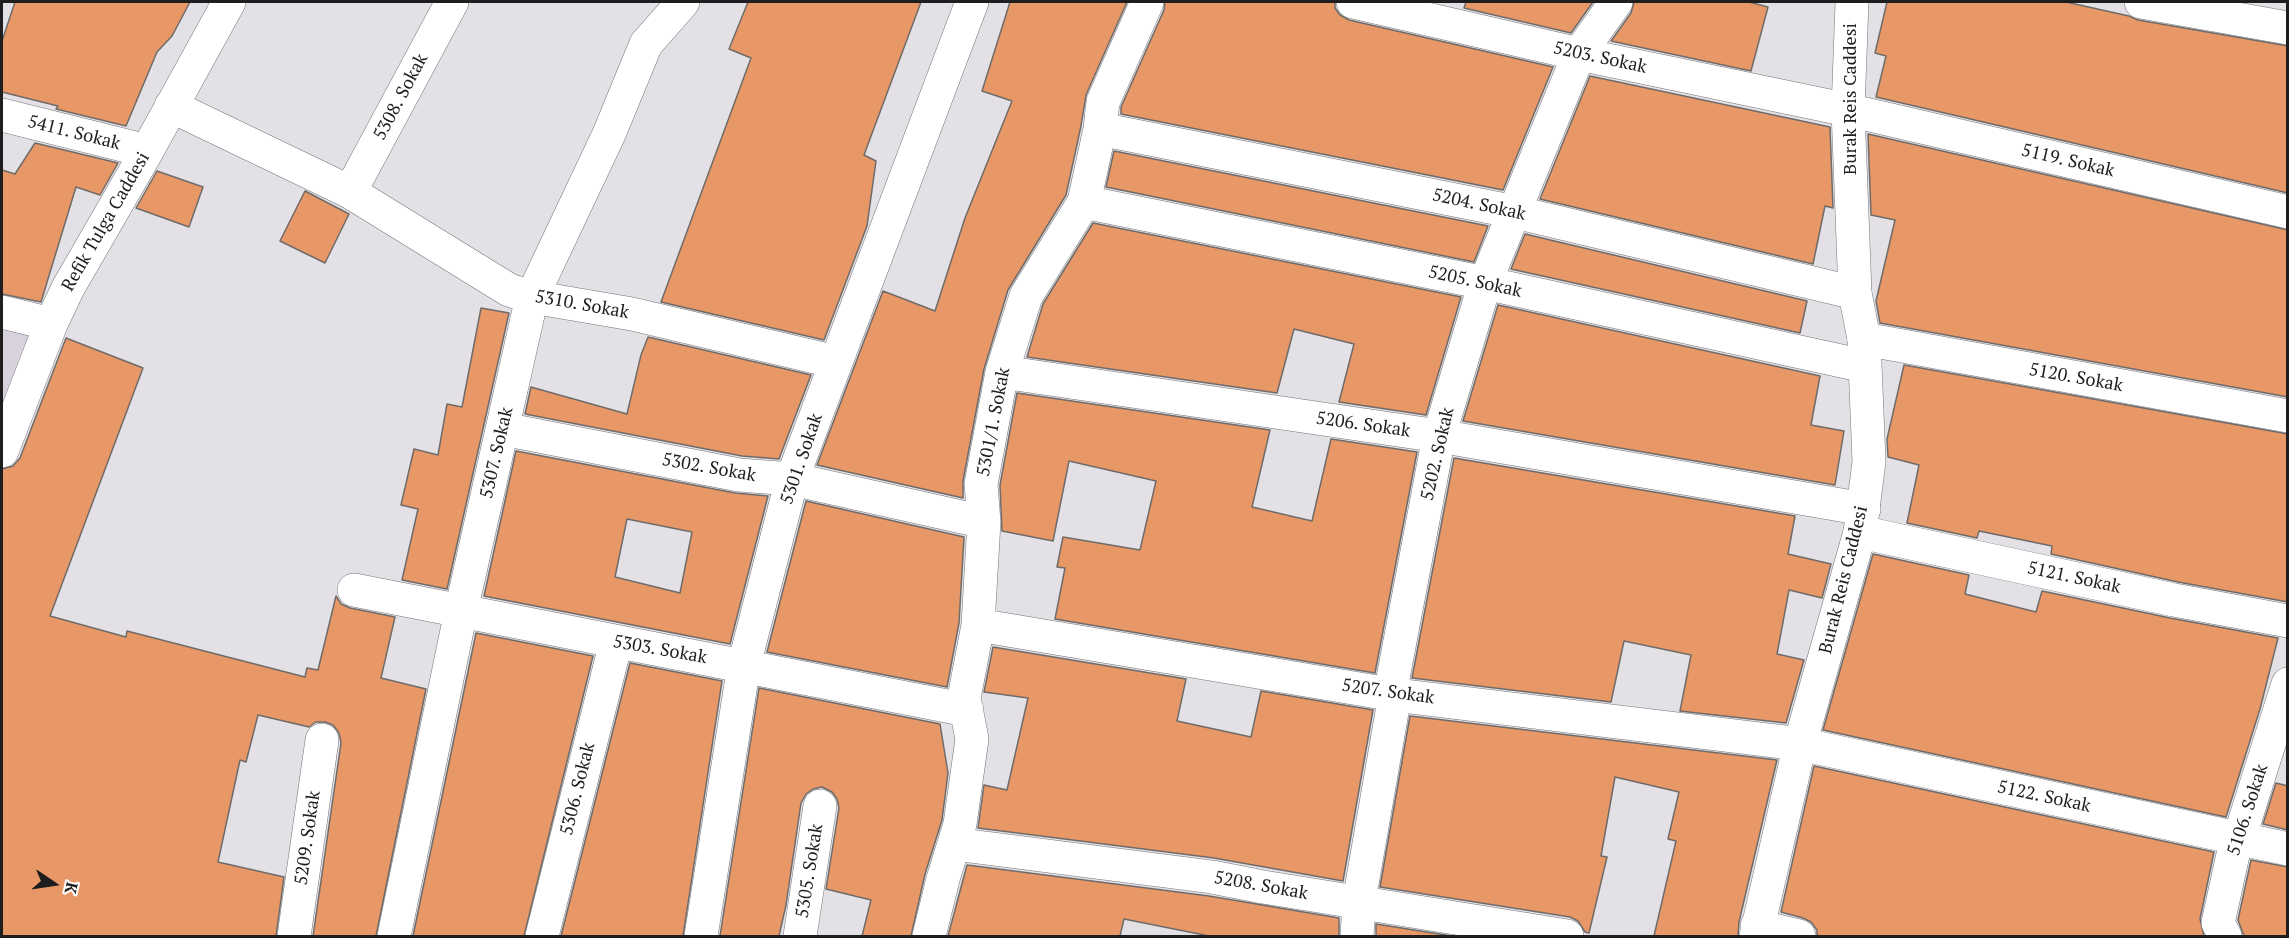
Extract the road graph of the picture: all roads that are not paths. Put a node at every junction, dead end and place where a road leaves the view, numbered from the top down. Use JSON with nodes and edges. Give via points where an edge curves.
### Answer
{"nodes":[{"id":1,"x":229,"y":2,"type":"edge"},
{"id":2,"x":452,"y":2,"type":"edge"},
{"id":3,"x":683,"y":2,"type":"edge"},
{"id":4,"x":972,"y":2,"type":"edge"},
{"id":5,"x":1147,"y":2,"type":"edge"},
{"id":6,"x":1353,"y":2,"type":"edge"},
{"id":7,"x":1616,"y":2,"type":"edge"},
{"id":8,"x":1852,"y":2,"type":"edge"},
{"id":9,"x":2141,"y":2,"type":"edge"},
{"id":10,"x":2288,"y":28,"type":"edge"},
{"id":11,"x":1579,"y":54,"type":"junction"},
{"id":12,"x":171,"y":106,"type":"junction"},
{"id":13,"x":1848,"y":110,"type":"junction"},
{"id":14,"x":2,"y":115,"type":"edge"},
{"id":15,"x":1100,"y":129,"type":"junction"},
{"id":16,"x":147,"y":151,"type":"junction"},
{"id":17,"x":350,"y":192,"type":"junction"},
{"id":18,"x":1084,"y":202,"type":"junction"},
{"id":19,"x":1515,"y":212,"type":"junction"},
{"id":20,"x":2288,"y":212,"type":"edge"},
{"id":21,"x":1485,"y":284,"type":"junction"},
{"id":22,"x":1855,"y":293,"type":"junction"},
{"id":23,"x":532,"y":297,"type":"junction"},
{"id":24,"x":2,"y":312,"type":"edge"},
{"id":25,"x":51,"y":324,"type":"junction"},
{"id":26,"x":1864,"y":352,"type":"junction"},
{"id":27,"x":836,"y":363,"type":"junction"},
{"id":28,"x":1002,"y":372,"type":"junction"},
{"id":29,"x":2288,"y":416,"type":"edge"},
{"id":30,"x":503,"y":429,"type":"junction"},
{"id":31,"x":1439,"y":436,"type":"junction"},
{"id":32,"x":2,"y":451,"type":"edge"},
{"id":33,"x":792,"y":479,"type":"junction"},
{"id":34,"x":1862,"y":521,"type":"junction"},
{"id":35,"x":984,"y":522,"type":"junction"},
{"id":36,"x":354,"y":590,"type":"dead end"},
{"id":37,"x":461,"y":610,"type":"junction"},
{"id":38,"x":2288,"y":621,"type":"edge"},
{"id":39,"x":978,"y":625,"type":"junction"},
{"id":40,"x":616,"y":642,"type":"junction"},
{"id":41,"x":744,"y":665,"type":"junction"},
{"id":42,"x":2288,"y":684,"type":"edge"},
{"id":43,"x":1395,"y":695,"type":"junction"},
{"id":44,"x":967,"y":710,"type":"junction"},
{"id":45,"x":322,"y":740,"type":"dead end"},
{"id":46,"x":1800,"y":744,"type":"junction"},
{"id":47,"x":820,"y":806,"type":"dead end"},
{"id":48,"x":2239,"y":839,"type":"junction"},
{"id":49,"x":954,"y":844,"type":"junction"},
{"id":50,"x":2288,"y":849,"type":"edge"},
{"id":51,"x":1359,"y":902,"type":"junction"},
{"id":52,"x":1757,"y":931,"type":"edge"},
{"id":53,"x":294,"y":936,"type":"edge"},
{"id":54,"x":394,"y":936,"type":"edge"},
{"id":55,"x":542,"y":936,"type":"edge"},
{"id":56,"x":701,"y":936,"type":"edge"},
{"id":57,"x":800,"y":936,"type":"edge"},
{"id":58,"x":929,"y":936,"type":"edge"},
{"id":59,"x":1357,"y":936,"type":"edge"},
{"id":60,"x":1566,"y":936,"type":"edge"},
{"id":61,"x":1799,"y":936,"type":"edge"},
{"id":62,"x":2225,"y":936,"type":"edge"}],
"edges":[{"from":1,"to":12,"type":"street","name":"Refik Tulga Caddesi"},
{"from":2,"to":17,"type":"street","name":"5308. Sokak"},
{"from":3,"to":23,"type":"street","name":"5307. Sokak","via":[[646,44],[609,134]]},
{"from":4,"to":27,"type":"street","name":"5301. Sokak"},
{"from":5,"to":15,"type":"street","name":"5301/1. Sokak","via":[[1103,102]]},
{"from":6,"to":11,"type":"street","name":"5203. Sokak"},
{"from":7,"to":11,"type":"street","name":"5202. Sokak"},
{"from":8,"to":13,"type":"street","name":"Burak Reis Caddesi"},
{"from":9,"to":10,"type":"street"},
{"from":11,"to":13,"type":"street","name":"5203. Sokak"},
{"from":11,"to":19,"type":"street","name":"5202. Sokak"},
{"from":12,"to":16,"type":"street","name":"Refik Tulga Caddesi"},
{"from":12,"to":17,"type":"street","name":"5310. Sokak"},
{"from":13,"to":20,"type":"street","name":"5119. Sokak"},
{"from":13,"to":22,"type":"street","name":"Burak Reis Caddesi"},
{"from":14,"to":16,"type":"street","name":"5411. Sokak"},
{"from":15,"to":18,"type":"street","name":"5301/1. Sokak"},
{"from":15,"to":19,"type":"street","name":"5204. Sokak"},
{"from":16,"to":25,"type":"street","name":"Refik Tulga Caddesi"},
{"from":17,"to":23,"type":"street","name":"5310. Sokak","via":[[509,290]]},
{"from":18,"to":21,"type":"street","name":"5205. Sokak"},
{"from":18,"to":28,"type":"street","name":"5301/1. Sokak","via":[[1026,296]]},
{"from":19,"to":21,"type":"street","name":"5202. Sokak"},
{"from":19,"to":22,"type":"street","name":"5204. Sokak"},
{"from":21,"to":26,"type":"street","name":"5205. Sokak"},
{"from":21,"to":31,"type":"street","name":"5202. Sokak"},
{"from":22,"to":26,"type":"street","name":"Burak Reis Caddesi"},
{"from":23,"to":27,"type":"street","name":"5310. Sokak","via":[[632,314]]},
{"from":23,"to":30,"type":"street","name":"5307. Sokak"},
{"from":24,"to":25,"type":"street"},
{"from":25,"to":32,"type":"street","name":"Refik Tulga Caddesi"},
{"from":26,"to":29,"type":"street","name":"5120. Sokak"},
{"from":26,"to":34,"type":"street","name":"Burak Reis Caddesi","via":[[1869,462]]},
{"from":27,"to":33,"type":"street","name":"5301. Sokak"},
{"from":28,"to":31,"type":"street","name":"5206. Sokak"},
{"from":28,"to":35,"type":"street","name":"5301/1. Sokak","via":[[981,484]]},
{"from":30,"to":33,"type":"street","name":"5302. Sokak","via":[[739,475]]},
{"from":30,"to":37,"type":"street","name":"5307. Sokak"},
{"from":31,"to":34,"type":"street","name":"5206. Sokak"},
{"from":31,"to":43,"type":"street","name":"5202. Sokak","via":[[1393,678]]},
{"from":33,"to":35,"type":"street","name":"5302. Sokak"},
{"from":33,"to":41,"type":"street","name":"5301. Sokak"},
{"from":34,"to":38,"type":"street","name":"5121. Sokak","via":[[2174,600]]},
{"from":34,"to":46,"type":"street","name":"Burak Reis Caddesi"},
{"from":35,"to":39,"type":"street","name":"5301/1. Sokak"},
{"from":36,"to":37,"type":"street","name":"5303. Sokak"},
{"from":37,"to":40,"type":"street","name":"5303. Sokak"},
{"from":37,"to":54,"type":"street","name":"5307. Sokak"},
{"from":39,"to":43,"type":"street","name":"5207. Sokak"},
{"from":39,"to":44,"type":"street","name":"5301/1. Sokak","via":[[964,698]]},
{"from":40,"to":41,"type":"street","name":"5303. Sokak"},
{"from":40,"to":55,"type":"street","name":"5306. Sokak"},
{"from":41,"to":44,"type":"street","name":"5303. Sokak"},
{"from":41,"to":56,"type":"street","name":"5301. Sokak"},
{"from":42,"to":48,"type":"street","name":"5106. Sokak"},
{"from":43,"to":46,"type":"street","name":"5207. Sokak"},
{"from":43,"to":51,"type":"street","name":"5202. Sokak"},
{"from":44,"to":49,"type":"street","name":"5301/1. Sokak","via":[[972,739]]},
{"from":45,"to":53,"type":"street","name":"5209. Sokak"},
{"from":46,"to":48,"type":"street","name":"5122. Sokak"},
{"from":46,"to":52,"type":"street","name":"Burak Reis Caddesi"},
{"from":47,"to":57,"type":"street","name":"5305. Sokak"},
{"from":48,"to":50,"type":"street","name":"5122. Sokak"},
{"from":48,"to":62,"type":"street","name":"5106. Sokak","via":[[2218,923]]},
{"from":49,"to":51,"type":"street","name":"5208. Sokak","via":[[1212,877]]},
{"from":49,"to":58,"type":"street","name":"5301/1. Sokak"},
{"from":51,"to":59,"type":"street","name":"5202. Sokak"},
{"from":51,"to":60,"type":"street","name":"5208. Sokak"},
{"from":52,"to":61,"type":"street"}]}
